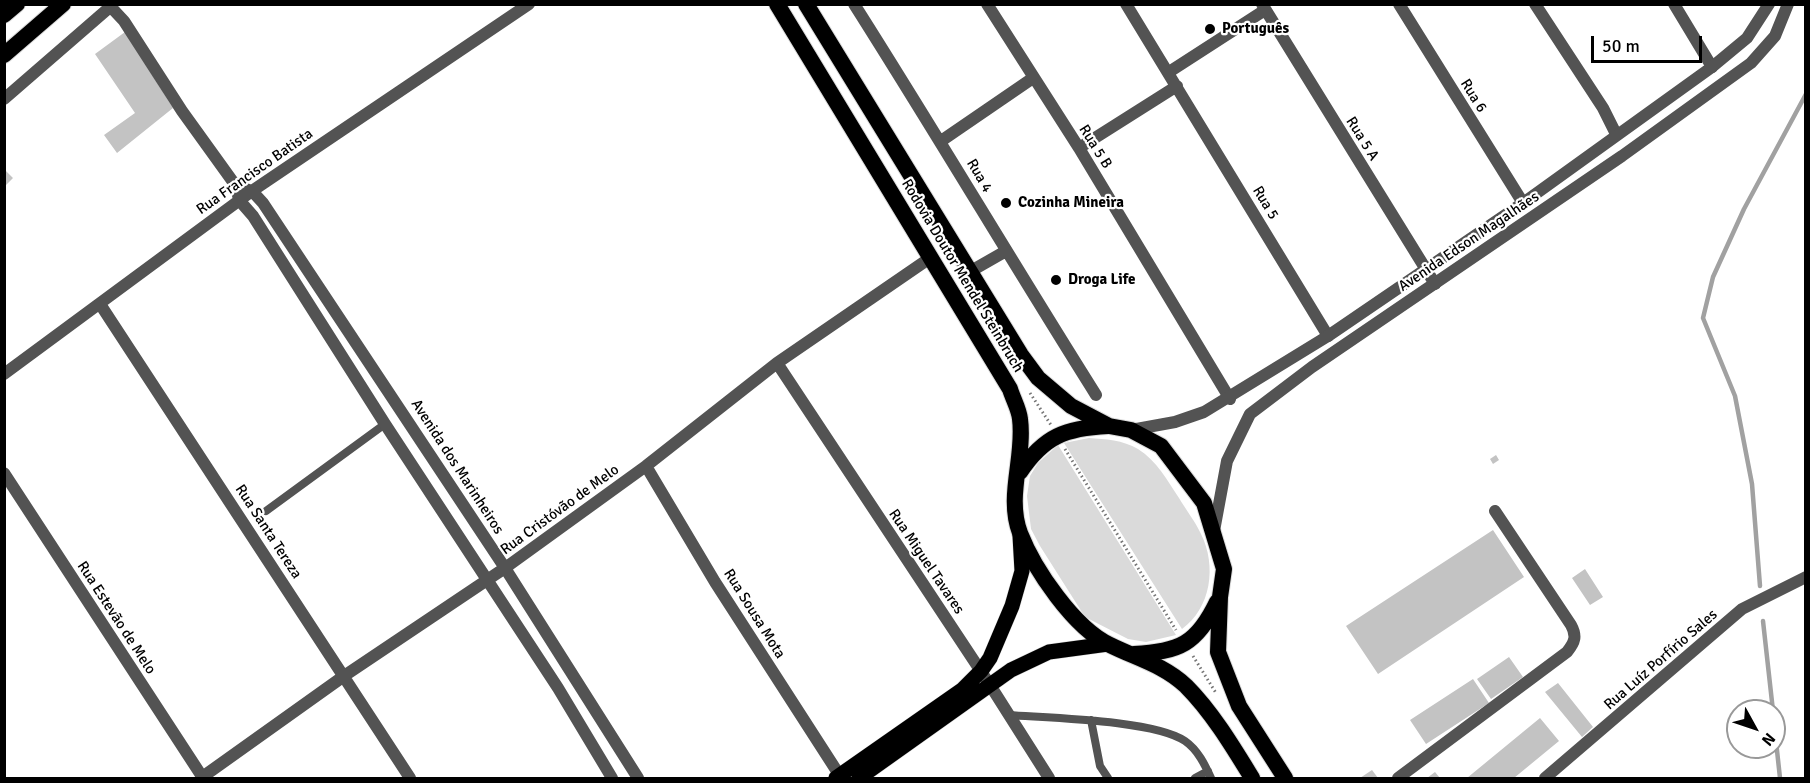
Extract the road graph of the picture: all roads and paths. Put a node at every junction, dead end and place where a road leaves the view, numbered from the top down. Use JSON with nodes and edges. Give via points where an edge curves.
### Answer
{"nodes":[{"id":1,"x":17,"y":4,"type":"edge"},
{"id":2,"x":63,"y":4,"type":"edge"},
{"id":3,"x":529,"y":4,"type":"edge"},
{"id":4,"x":777,"y":4,"type":"edge"},
{"id":5,"x":806,"y":4,"type":"edge"},
{"id":6,"x":854,"y":4,"type":"edge"},
{"id":7,"x":987,"y":4,"type":"edge"},
{"id":8,"x":1126,"y":4,"type":"edge"},
{"id":9,"x":1399,"y":4,"type":"edge"},
{"id":10,"x":1535,"y":4,"type":"edge"},
{"id":11,"x":1674,"y":4,"type":"edge"},
{"id":12,"x":1769,"y":4,"type":"edge"},
{"id":13,"x":1788,"y":4,"type":"edge"},
{"id":14,"x":109,"y":6,"type":"edge"},
{"id":15,"x":1263,"y":7,"type":"edge"},
{"id":16,"x":4,"y":15,"type":"edge"},
{"id":17,"x":4,"y":55,"type":"edge"},
{"id":18,"x":1712,"y":67,"type":"junction"},
{"id":19,"x":1169,"y":72,"type":"junction"},
{"id":20,"x":1033,"y":78,"type":"junction"},
{"id":21,"x":1177,"y":86,"type":"junction"},
{"id":22,"x":4,"y":99,"type":"edge"},
{"id":23,"x":1616,"y":134,"type":"junction"},
{"id":24,"x":941,"y":141,"type":"junction"},
{"id":25,"x":1079,"y":148,"type":"junction"},
{"id":26,"x":1622,"y":156,"type":"junction"},
{"id":27,"x":236,"y":186,"type":"junction"},
{"id":28,"x":252,"y":191,"type":"junction"},
{"id":29,"x":239,"y":200,"type":"junction"},
{"id":30,"x":1523,"y":203,"type":"junction"},
{"id":31,"x":1006,"y":251,"type":"junction"},
{"id":32,"x":930,"y":258,"type":"junction"},
{"id":33,"x":1425,"y":268,"type":"junction"},
{"id":34,"x":971,"y":271,"type":"junction"},
{"id":35,"x":1435,"y":284,"type":"junction"},
{"id":36,"x":99,"y":304,"type":"junction"},
{"id":37,"x":1328,"y":336,"type":"junction"},
{"id":38,"x":777,"y":363,"type":"junction"},
{"id":39,"x":4,"y":374,"type":"edge"},
{"id":40,"x":1096,"y":395,"type":"dead end"},
{"id":41,"x":1230,"y":399,"type":"junction"},
{"id":42,"x":385,"y":424,"type":"junction"},
{"id":43,"x":1109,"y":426,"type":"junction"},
{"id":44,"x":1131,"y":430,"type":"junction"},
{"id":45,"x":426,"y":448,"type":"junction"},
{"id":46,"x":410,"y":460,"type":"junction"},
{"id":47,"x":645,"y":466,"type":"junction"},
{"id":48,"x":4,"y":473,"type":"edge"},
{"id":49,"x":1018,"y":474,"type":"junction"},
{"id":50,"x":266,"y":511,"type":"dead end"},
{"id":51,"x":1495,"y":511,"type":"dead end"},
{"id":52,"x":1020,"y":533,"type":"junction"},
{"id":53,"x":1214,"y":533,"type":"junction"},
{"id":54,"x":506,"y":568,"type":"junction"},
{"id":55,"x":1806,"y":577,"type":"edge"},
{"id":56,"x":487,"y":580,"type":"junction"},
{"id":57,"x":1220,"y":597,"type":"junction"},
{"id":58,"x":1108,"y":644,"type":"junction"},
{"id":59,"x":1131,"y":654,"type":"junction"},
{"id":60,"x":981,"y":671,"type":"junction"},
{"id":61,"x":345,"y":676,"type":"junction"},
{"id":62,"x":574,"y":676,"type":"junction"},
{"id":63,"x":990,"y":685,"type":"junction"},
{"id":64,"x":558,"y":688,"type":"junction"},
{"id":65,"x":1009,"y":715,"type":"junction"},
{"id":66,"x":1090,"y":720,"type":"junction"},
{"id":67,"x":1209,"y":775,"type":"edge"},
{"id":68,"x":838,"y":777,"type":"edge"},
{"id":69,"x":202,"y":778,"type":"edge"},
{"id":70,"x":410,"y":778,"type":"edge"},
{"id":71,"x":612,"y":778,"type":"edge"},
{"id":72,"x":638,"y":778,"type":"edge"},
{"id":73,"x":859,"y":778,"type":"edge"},
{"id":74,"x":1049,"y":778,"type":"edge"},
{"id":75,"x":1108,"y":778,"type":"edge"},
{"id":76,"x":1196,"y":778,"type":"edge"},
{"id":77,"x":1252,"y":778,"type":"edge"},
{"id":78,"x":1285,"y":778,"type":"edge"},
{"id":79,"x":1398,"y":778,"type":"edge"},
{"id":80,"x":1545,"y":778,"type":"edge"}],
"edges":[{"from":1,"to":16,"type":"highway"},
{"from":2,"to":17,"type":"highway"},
{"from":3,"to":28,"type":"street","name":"Rua Francisco Batista"},
{"from":4,"to":32,"type":"highway","name":"Rodovia Doutor Mendel Steinbruch"},
{"from":5,"to":34,"type":"highway","name":"Rodovia Doutor Mendel Steinbruch"},
{"from":6,"to":24,"type":"street","name":"Rua 4"},
{"from":7,"to":20,"type":"street","name":"Rua 5 B"},
{"from":8,"to":19,"type":"street","name":"Rua 5"},
{"from":9,"to":30,"type":"street","name":"Rua 6"},
{"from":10,"to":23,"type":"street"},
{"from":11,"to":18,"type":"street"},
{"from":12,"to":18,"type":"street","name":"Avenida Edson Magalhães","via":[[1747,38]]},
{"from":13,"to":26,"type":"street","name":"Avenida Edson Magalhães","via":[[1775,36],[1751,63]]},
{"from":14,"to":22,"type":"street"},
{"from":14,"to":27,"type":"street","via":[[124,21]]},
{"from":15,"to":19,"type":"street"},
{"from":15,"to":33,"type":"street","name":"Rua 5 A"},
{"from":18,"to":23,"type":"street","name":"Avenida Edson Magalhães"},
{"from":19,"to":21,"type":"street","name":"Rua 5"},
{"from":20,"to":24,"type":"street"},
{"from":20,"to":25,"type":"street","name":"Rua 5 B"},
{"from":21,"to":25,"type":"street"},
{"from":21,"to":37,"type":"street","name":"Rua 5"},
{"from":23,"to":26,"type":"street"},
{"from":23,"to":30,"type":"street","name":"Avenida Edson Magalhães"},
{"from":24,"to":31,"type":"street","name":"Rua 4"},
{"from":25,"to":41,"type":"street","name":"Rua 5 B"},
{"from":26,"to":35,"type":"street","name":"Avenida Edson Magalhães"},
{"from":27,"to":28,"type":"street"},
{"from":27,"to":29,"type":"street"},
{"from":28,"to":29,"type":"street","name":"Rua Francisco Batista"},
{"from":28,"to":45,"type":"street","name":"Avenida dos Marinheiros"},
{"from":29,"to":36,"type":"street","name":"Rua Francisco Batista"},
{"from":29,"to":42,"type":"street"},
{"from":30,"to":33,"type":"street","name":"Avenida Edson Magalhães"},
{"from":31,"to":34,"type":"street"},
{"from":31,"to":40,"type":"street","name":"Rua 4"},
{"from":32,"to":38,"type":"street","name":"Rua Cristóvão de Melo"},
{"from":32,"to":49,"type":"highway","name":"Rodovia Doutor Mendel Steinbruch","via":[[1010,389],[1020,418]]},
{"from":33,"to":35,"type":"street","name":"Rua 5 A"},
{"from":33,"to":37,"type":"street","name":"Avenida Edson Magalhães"},
{"from":34,"to":43,"type":"highway","name":"Rodovia Doutor Mendel Steinbruch","via":[[1038,378],[1071,406]]},
{"from":35,"to":53,"type":"street","name":"Avenida Edson Magalhães","via":[[1250,414],[1227,461]]},
{"from":36,"to":39,"type":"street","name":"Rua Francisco Batista"},
{"from":36,"to":61,"type":"street","name":"Rua Santa Tereza"},
{"from":37,"to":41,"type":"street","name":"Avenida Edson Magalhães"},
{"from":38,"to":47,"type":"street","name":"Rua Cristóvão de Melo"},
{"from":38,"to":60,"type":"street","name":"Rua Miguel Tavares"},
{"from":41,"to":44,"type":"street","name":"Avenida Edson Magalhães","via":[[1175,422]]},
{"from":42,"to":46,"type":"street"},
{"from":42,"to":50,"type":"lane"},
{"from":43,"to":44,"type":"highway","name":"Rodovia Doutor Mendel Steinbruch"},
{"from":43,"to":49,"type":"highway","via":[[1080,427],[1056,434],[1031,454]]},
{"from":44,"to":53,"type":"highway","name":"Rodovia Doutor Mendel Steinbruch","via":[[1161,446],[1173,459],[1204,503]]},
{"from":45,"to":46,"type":"street"},
{"from":45,"to":54,"type":"street","name":"Avenida dos Marinheiros"},
{"from":46,"to":56,"type":"street"},
{"from":47,"to":54,"type":"street","name":"Rua Cristóvão de Melo"},
{"from":47,"to":68,"type":"street","name":"Rua Sousa Mota"},
{"from":48,"to":69,"type":"street","name":"Rua Estevão de Melo"},
{"from":49,"to":52,"type":"highway","name":"Rodovia Doutor Mendel Steinbruch","via":[[1014,494]]},
{"from":51,"to":79,"type":"street","via":[[1571,625],[1574,643]]},
{"from":52,"to":58,"type":"highway","name":"Rodovia Doutor Mendel Steinbruch","via":[[1060,601],[1078,623]]},
{"from":52,"to":60,"type":"main road","via":[[1022,571],[1012,606]]},
{"from":53,"to":57,"type":"highway","name":"Rodovia Doutor Mendel Steinbruch","via":[[1224,569]]},
{"from":54,"to":56,"type":"street","name":"Rua Cristóvão de Melo"},
{"from":54,"to":62,"type":"street","name":"Avenida dos Marinheiros"},
{"from":55,"to":80,"type":"street","name":"Rua Luíz Porfírio Sales","via":[[1743,609]]},
{"from":56,"to":61,"type":"street","name":"Rua Cristóvão de Melo"},
{"from":56,"to":64,"type":"street"},
{"from":57,"to":59,"type":"highway","via":[[1204,627],[1186,644],[1171,651]]},
{"from":57,"to":78,"type":"highway","name":"Rodovia Doutor Mendel Steinbruch","via":[[1218,652],[1228,681],[1239,706]]},
{"from":58,"to":59,"type":"highway","name":"Rodovia Doutor Mendel Steinbruch"},
{"from":58,"to":63,"type":"main road","via":[[1048,652]]},
{"from":59,"to":77,"type":"highway","name":"Rodovia Doutor Mendel Steinbruch","via":[[1162,668],[1186,686]]},
{"from":60,"to":63,"type":"street","name":"Rua Miguel Tavares"},
{"from":60,"to":68,"type":"main road","via":[[962,690]]},
{"from":61,"to":69,"type":"street","name":"Rua Cristóvão de Melo"},
{"from":61,"to":70,"type":"street","name":"Rua Santa Tereza"},
{"from":62,"to":64,"type":"street"},
{"from":62,"to":72,"type":"street","name":"Avenida dos Marinheiros"},
{"from":63,"to":65,"type":"street","name":"Rua Miguel Tavares"},
{"from":63,"to":73,"type":"main road"},
{"from":64,"to":71,"type":"street"},
{"from":65,"to":66,"type":"lane"},
{"from":65,"to":74,"type":"street","name":"Rua Miguel Tavares"},
{"from":66,"to":67,"type":"lane","via":[[1168,733],[1194,750]]},
{"from":66,"to":75,"type":"lane","via":[[1101,766]]},
{"from":67,"to":76,"type":"lane"}]}
